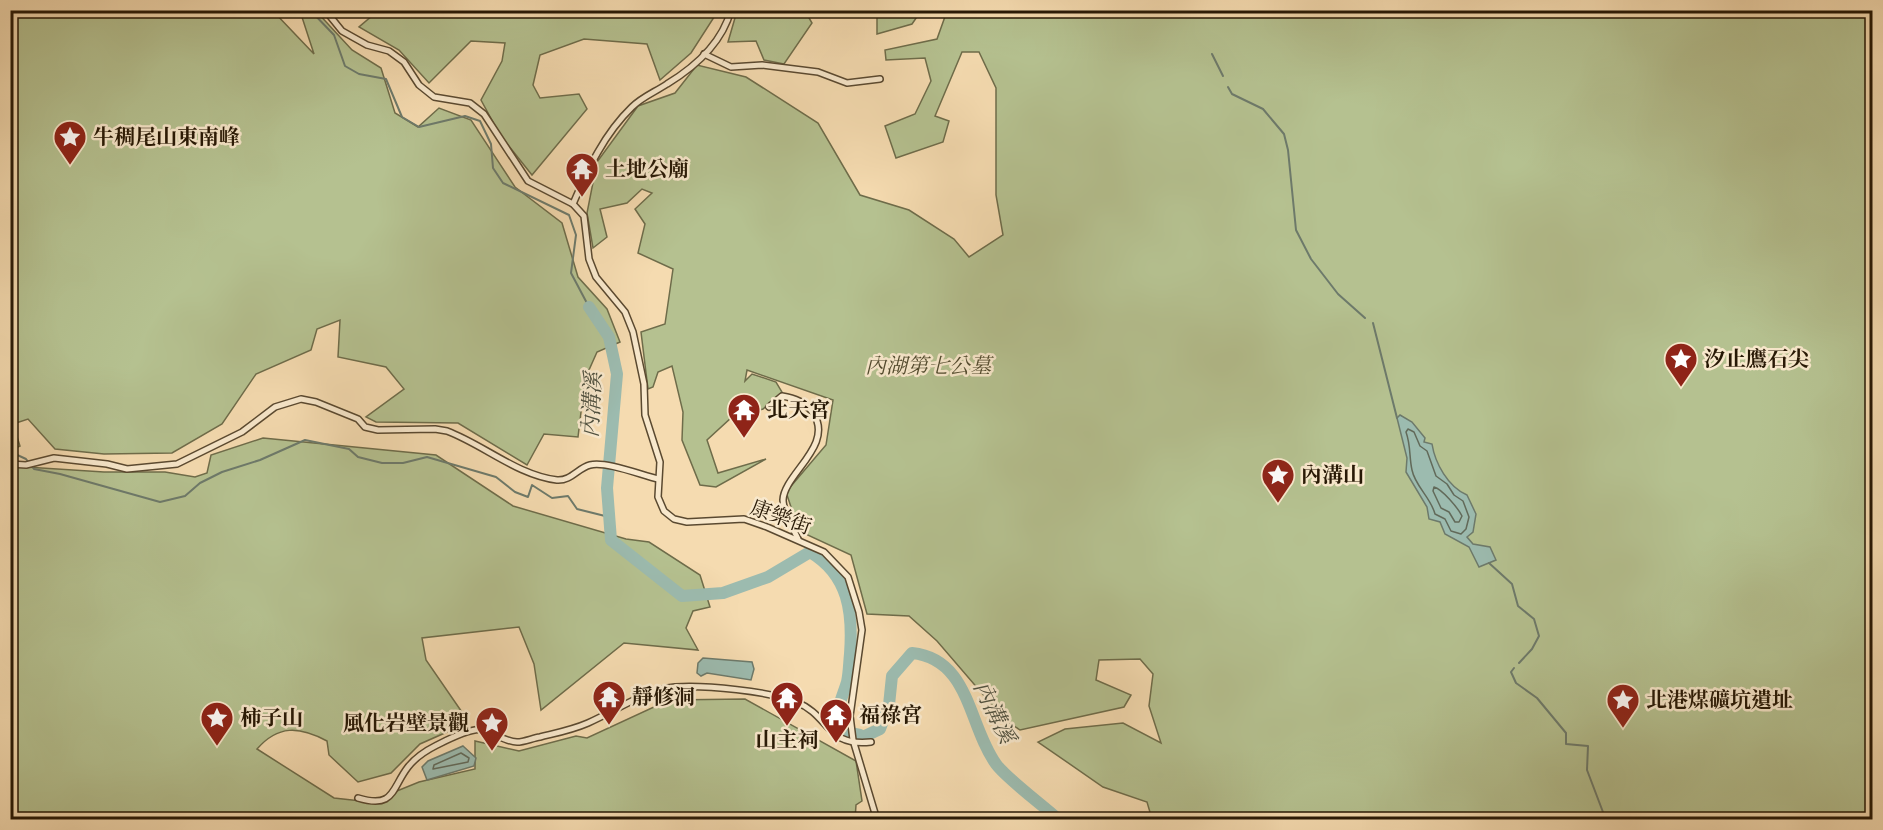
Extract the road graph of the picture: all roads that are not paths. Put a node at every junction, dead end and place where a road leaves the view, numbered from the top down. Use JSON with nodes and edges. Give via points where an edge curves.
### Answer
{"nodes":[{"id":1,"x":325,"y":10,"type":"edge"},
{"id":2,"x":731,"y":10,"type":"edge"},
{"id":3,"x":704,"y":54,"type":"junction"},
{"id":4,"x":880,"y":79,"type":"dead end"},
{"id":5,"x":573,"y":204,"type":"junction"},
{"id":6,"x":768,"y":407,"type":"dead end"},
{"id":7,"x":10,"y":464,"type":"edge"},
{"id":8,"x":658,"y":479,"type":"junction"},
{"id":9,"x":798,"y":539,"type":"junction"},
{"id":10,"x":855,"y":741,"type":"junction"},
{"id":11,"x":871,"y":742,"type":"dead end"},
{"id":12,"x":358,"y":798,"type":"dead end"},
{"id":13,"x":877,"y":819,"type":"edge"}],
"edges":[{"from":1,"to":5,"type":"street","via":[[342,31],[367,45],[389,51],[404,62],[419,85],[434,97],[470,103],[484,114],[528,181]]},
{"from":2,"to":3,"type":"street","via":[[726,30]]},
{"from":3,"to":4,"type":"street","via":[[731,67],[762,65],[818,72],[847,83]]},
{"from":3,"to":5,"type":"street","via":[[621,118],[592,161]]},
{"from":5,"to":8,"type":"street","name":"康樂街","via":[[584,216],[589,259],[596,277],[625,312],[640,356],[645,415],[660,462]]},
{"from":6,"to":9,"type":"street","via":[[782,396],[795,398],[817,419],[819,429],[812,450],[783,502]]},
{"from":7,"to":8,"type":"street","via":[[54,458],[127,469],[177,464],[242,432],[275,407],[301,399],[378,430],[447,431],[542,477],[560,480],[589,465],[603,464]]},
{"from":8,"to":9,"type":"street","name":"康樂街","via":[[658,497],[664,511],[674,519],[744,519]]},
{"from":9,"to":10,"type":"street","name":"康樂街","via":[[824,552],[839,566],[856,598],[861,630],[850,716]]},
{"from":10,"to":11,"type":"street"},
{"from":10,"to":12,"type":"street","via":[[834,736],[816,711],[795,701],[756,693],[676,687],[659,690],[572,729],[517,742],[481,729],[470,732],[436,745],[415,759],[396,791],[387,798],[378,802]]},
{"from":10,"to":13,"type":"street"}]}
